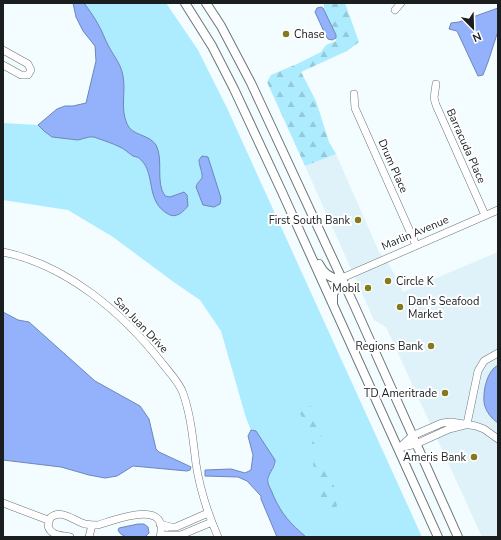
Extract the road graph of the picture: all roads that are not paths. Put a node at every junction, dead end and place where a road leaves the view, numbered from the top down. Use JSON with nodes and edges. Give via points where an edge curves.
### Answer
{"nodes":[{"id":1,"x":185,"y":3,"type":"edge"},
{"id":2,"x":206,"y":3,"type":"edge"},
{"id":3,"x":401,"y":3,"type":"edge"},
{"id":4,"x":395,"y":10,"type":"dead end"},
{"id":5,"x":3,"y":50,"type":"edge"},
{"id":6,"x":3,"y":65,"type":"edge"},
{"id":7,"x":436,"y":84,"type":"dead end"},
{"id":8,"x":354,"y":94,"type":"dead end"},
{"id":9,"x":282,"y":192,"type":"junction"},
{"id":10,"x":498,"y":210,"type":"edge"},
{"id":11,"x":485,"y":215,"type":"junction"},
{"id":12,"x":416,"y":245,"type":"junction"},
{"id":13,"x":3,"y":252,"type":"edge"},
{"id":14,"x":342,"y":278,"type":"junction"},
{"id":15,"x":334,"y":306,"type":"junction"},
{"id":16,"x":498,"y":353,"type":"edge"},
{"id":17,"x":467,"y":424,"type":"junction"},
{"id":18,"x":412,"y":436,"type":"junction"},
{"id":19,"x":498,"y":439,"type":"edge"},
{"id":20,"x":416,"y":444,"type":"junction"},
{"id":21,"x":399,"y":448,"type":"junction"},
{"id":22,"x":3,"y":503,"type":"edge"},
{"id":23,"x":208,"y":513,"type":"junction"},
{"id":24,"x":48,"y":520,"type":"junction"},
{"id":25,"x":212,"y":522,"type":"junction"},
{"id":26,"x":160,"y":524,"type":"junction"},
{"id":27,"x":92,"y":525,"type":"junction"},
{"id":28,"x":184,"y":525,"type":"junction"},
{"id":29,"x":187,"y":532,"type":"junction"},
{"id":30,"x":161,"y":536,"type":"edge"},
{"id":31,"x":70,"y":537,"type":"edge"},
{"id":32,"x":89,"y":537,"type":"edge"},
{"id":33,"x":218,"y":537,"type":"edge"},
{"id":34,"x":438,"y":537,"type":"edge"},
{"id":35,"x":458,"y":537,"type":"edge"}],
"edges":[{"from":1,"to":9,"type":"main road","via":[[231,83]]},
{"from":2,"to":14,"type":"main road","via":[[239,59]]},
{"from":3,"to":4,"type":"street"},
{"from":5,"to":6,"type":"street","via":[[28,64],[31,70],[28,75],[23,76]]},
{"from":7,"to":11,"type":"street","name":"Barracuda Place","via":[[436,105]]},
{"from":8,"to":12,"type":"street","name":"Drum Place","via":[[355,108]]},
{"from":9,"to":14,"type":"main road","via":[[293,205],[322,270],[334,279]]},
{"from":9,"to":15,"type":"main road"},
{"from":10,"to":11,"type":"street","name":"Marlin Avenue"},
{"from":11,"to":12,"type":"street","name":"Marlin Avenue"},
{"from":12,"to":14,"type":"street","name":"Marlin Avenue"},
{"from":13,"to":23,"type":"street","name":"San Juan Drive","via":[[61,274],[117,315],[149,346],[182,392],[192,424],[200,485]]},
{"from":14,"to":15,"type":"main road","via":[[333,294]]},
{"from":14,"to":18,"type":"main road"},
{"from":15,"to":21,"type":"main road"},
{"from":16,"to":17,"type":"street","via":[[484,361],[478,371]]},
{"from":17,"to":18,"type":"street","via":[[442,423]]},
{"from":17,"to":19,"type":"street","via":[[484,429]]},
{"from":17,"to":20,"type":"street"},
{"from":18,"to":20,"type":"main road"},
{"from":18,"to":21,"type":"street"},
{"from":20,"to":21,"type":"street"},
{"from":20,"to":35,"type":"main road"},
{"from":21,"to":34,"type":"main road"},
{"from":22,"to":24,"type":"street"},
{"from":23,"to":25,"type":"street","name":"San Juan Drive"},
{"from":23,"to":28,"type":"street"},
{"from":24,"to":27,"type":"street","via":[[59,514]]},
{"from":24,"to":31,"type":"street","via":[[50,532]]},
{"from":25,"to":29,"type":"street"},
{"from":25,"to":33,"type":"street","name":"San Juan Drive"},
{"from":26,"to":27,"type":"street","via":[[155,517],[145,514]]},
{"from":26,"to":28,"type":"street","via":[[171,527]]},
{"from":26,"to":30,"type":"street"},
{"from":27,"to":32,"type":"street"},
{"from":28,"to":29,"type":"street"},
{"from":29,"to":30,"type":"street","via":[[176,536]]}]}
